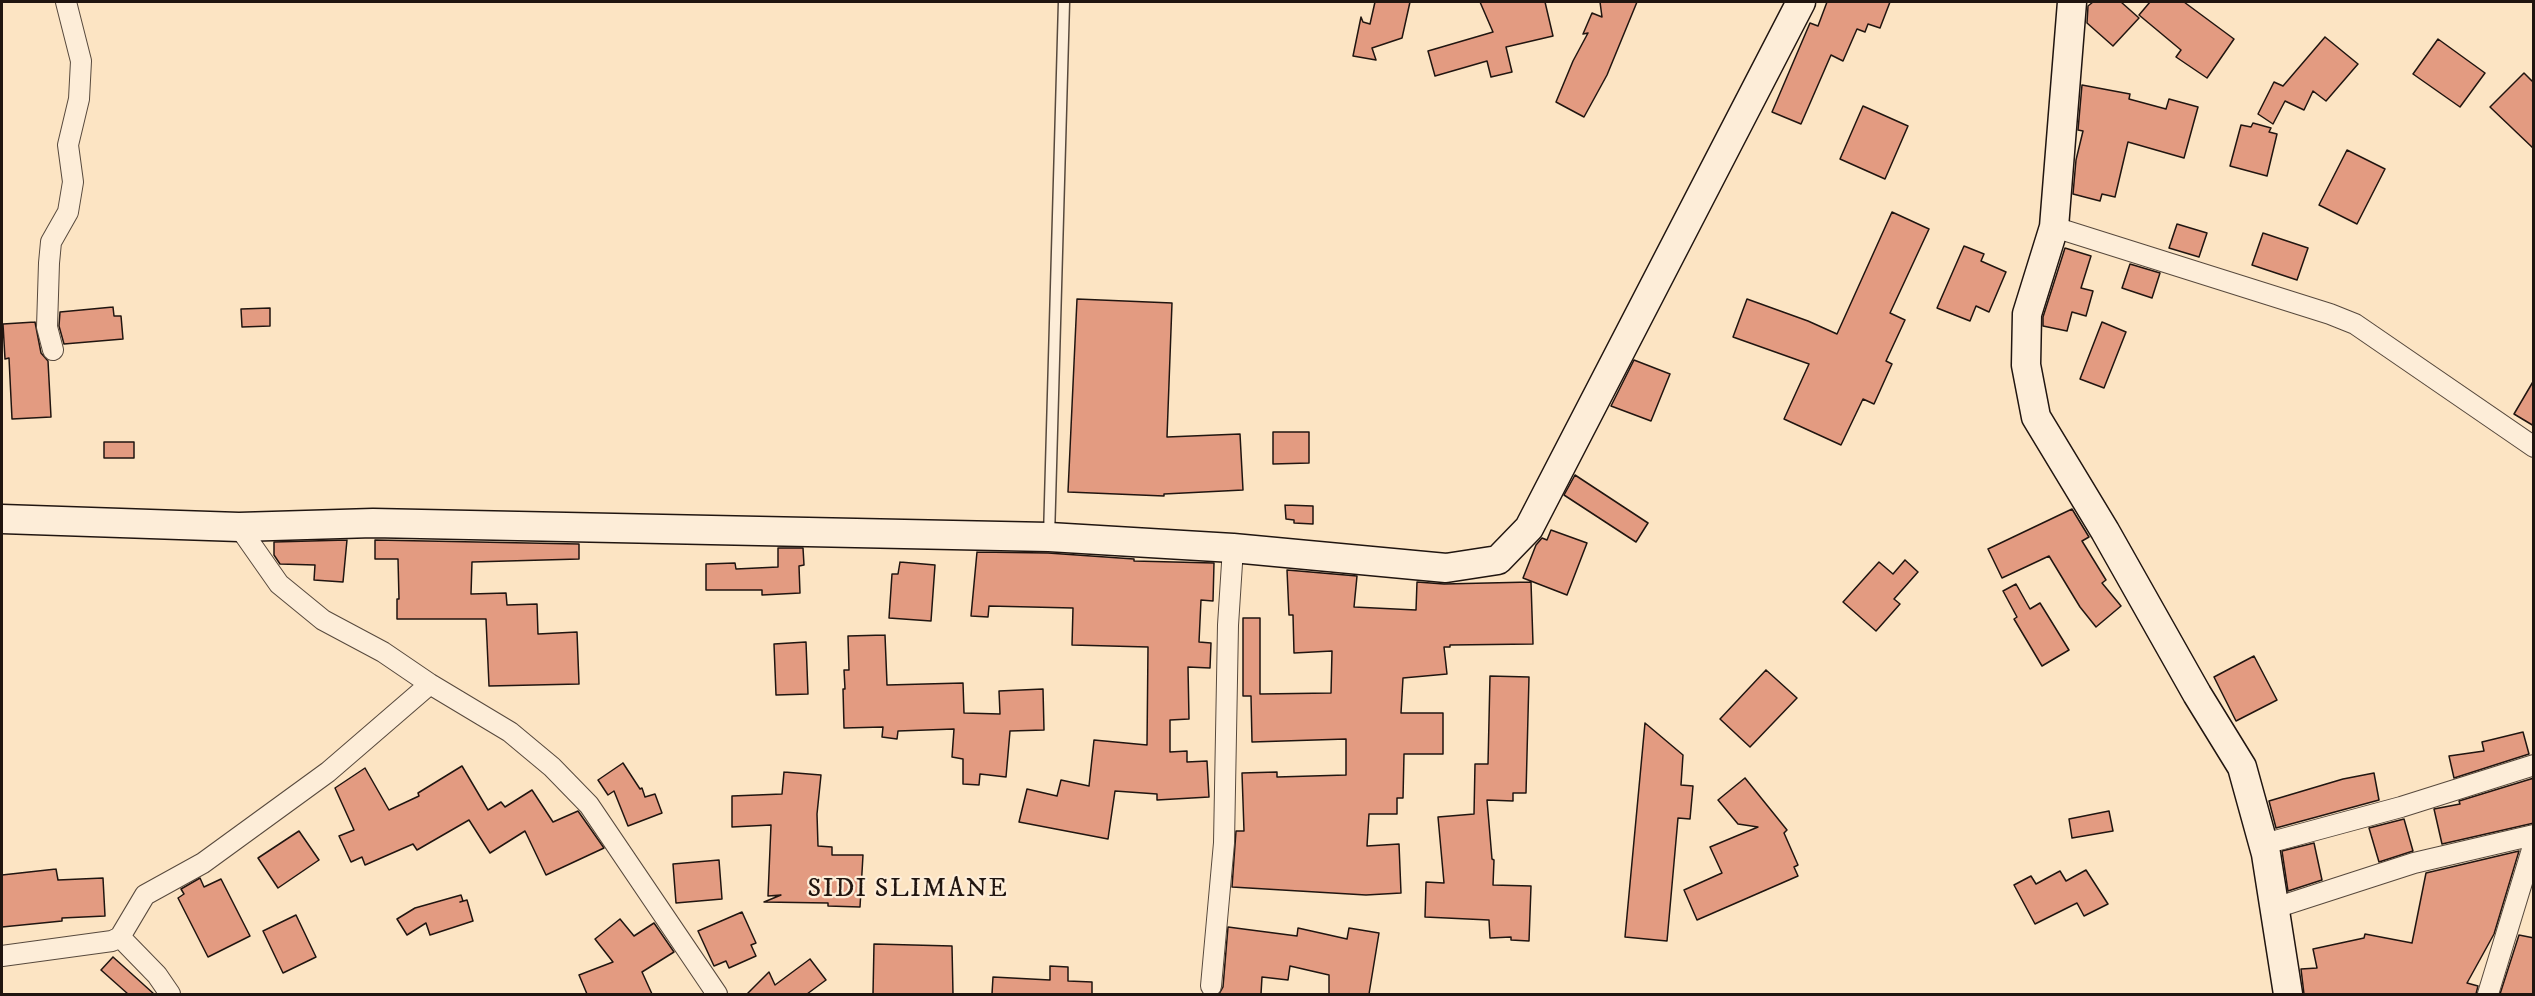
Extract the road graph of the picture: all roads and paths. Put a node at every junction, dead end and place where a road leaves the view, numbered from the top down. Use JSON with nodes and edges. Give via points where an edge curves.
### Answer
{"nodes":[{"id":1,"x":66,"y":2,"type":"edge"},
{"id":2,"x":1064,"y":2,"type":"edge"},
{"id":3,"x":1801,"y":2,"type":"edge"},
{"id":4,"x":2072,"y":2,"type":"edge"},
{"id":5,"x":2054,"y":227,"type":"junction"},
{"id":6,"x":53,"y":350,"type":"dead end"},
{"id":7,"x":2534,"y":447,"type":"edge"},
{"id":8,"x":2,"y":519,"type":"edge"},
{"id":9,"x":239,"y":527,"type":"junction"},
{"id":10,"x":1049,"y":537,"type":"junction"},
{"id":11,"x":1233,"y":548,"type":"junction"},
{"id":12,"x":430,"y":684,"type":"junction"},
{"id":13,"x":2534,"y":765,"type":"edge"},
{"id":14,"x":2534,"y":835,"type":"edge"},
{"id":15,"x":2534,"y":843,"type":"edge"},
{"id":16,"x":2264,"y":844,"type":"junction"},
{"id":17,"x":2275,"y":908,"type":"junction"},
{"id":18,"x":120,"y":937,"type":"junction"},
{"id":19,"x":2,"y":956,"type":"edge"},
{"id":20,"x":1211,"y":986,"type":"dead end"},
{"id":21,"x":170,"y":994,"type":"edge"},
{"id":22,"x":717,"y":994,"type":"edge"},
{"id":23,"x":2288,"y":994,"type":"edge"},
{"id":24,"x":2487,"y":994,"type":"edge"}],
"edges":[{"from":1,"to":6,"type":"street","via":[[81,61],[79,99],[68,144],[73,182],[68,212],[51,242],[48,263],[47,327]]},
{"from":2,"to":10,"type":"lane"},
{"from":3,"to":11,"type":"main road","via":[[1529,528],[1498,560],[1446,568]]},
{"from":4,"to":5,"type":"main road"},
{"from":5,"to":7,"type":"street","via":[[2355,324]]},
{"from":5,"to":16,"type":"main road","via":[[2027,314],[2026,364],[2036,417],[2242,767]]},
{"from":8,"to":9,"type":"main road"},
{"from":9,"to":10,"type":"main road","via":[[373,523]]},
{"from":9,"to":12,"type":"street","via":[[279,584],[323,620]]},
{"from":10,"to":11,"type":"main road"},
{"from":11,"to":20,"type":"street","via":[[1224,843]]},
{"from":12,"to":18,"type":"street","via":[[328,772],[203,863],[145,895]]},
{"from":12,"to":22,"type":"street","via":[[510,732],[590,806]]},
{"from":13,"to":16,"type":"street"},
{"from":14,"to":17,"type":"street","via":[[2414,863]]},
{"from":15,"to":24,"type":"street"},
{"from":16,"to":17,"type":"main road"},
{"from":17,"to":23,"type":"main road"},
{"from":18,"to":19,"type":"street"},
{"from":18,"to":21,"type":"street"}]}
